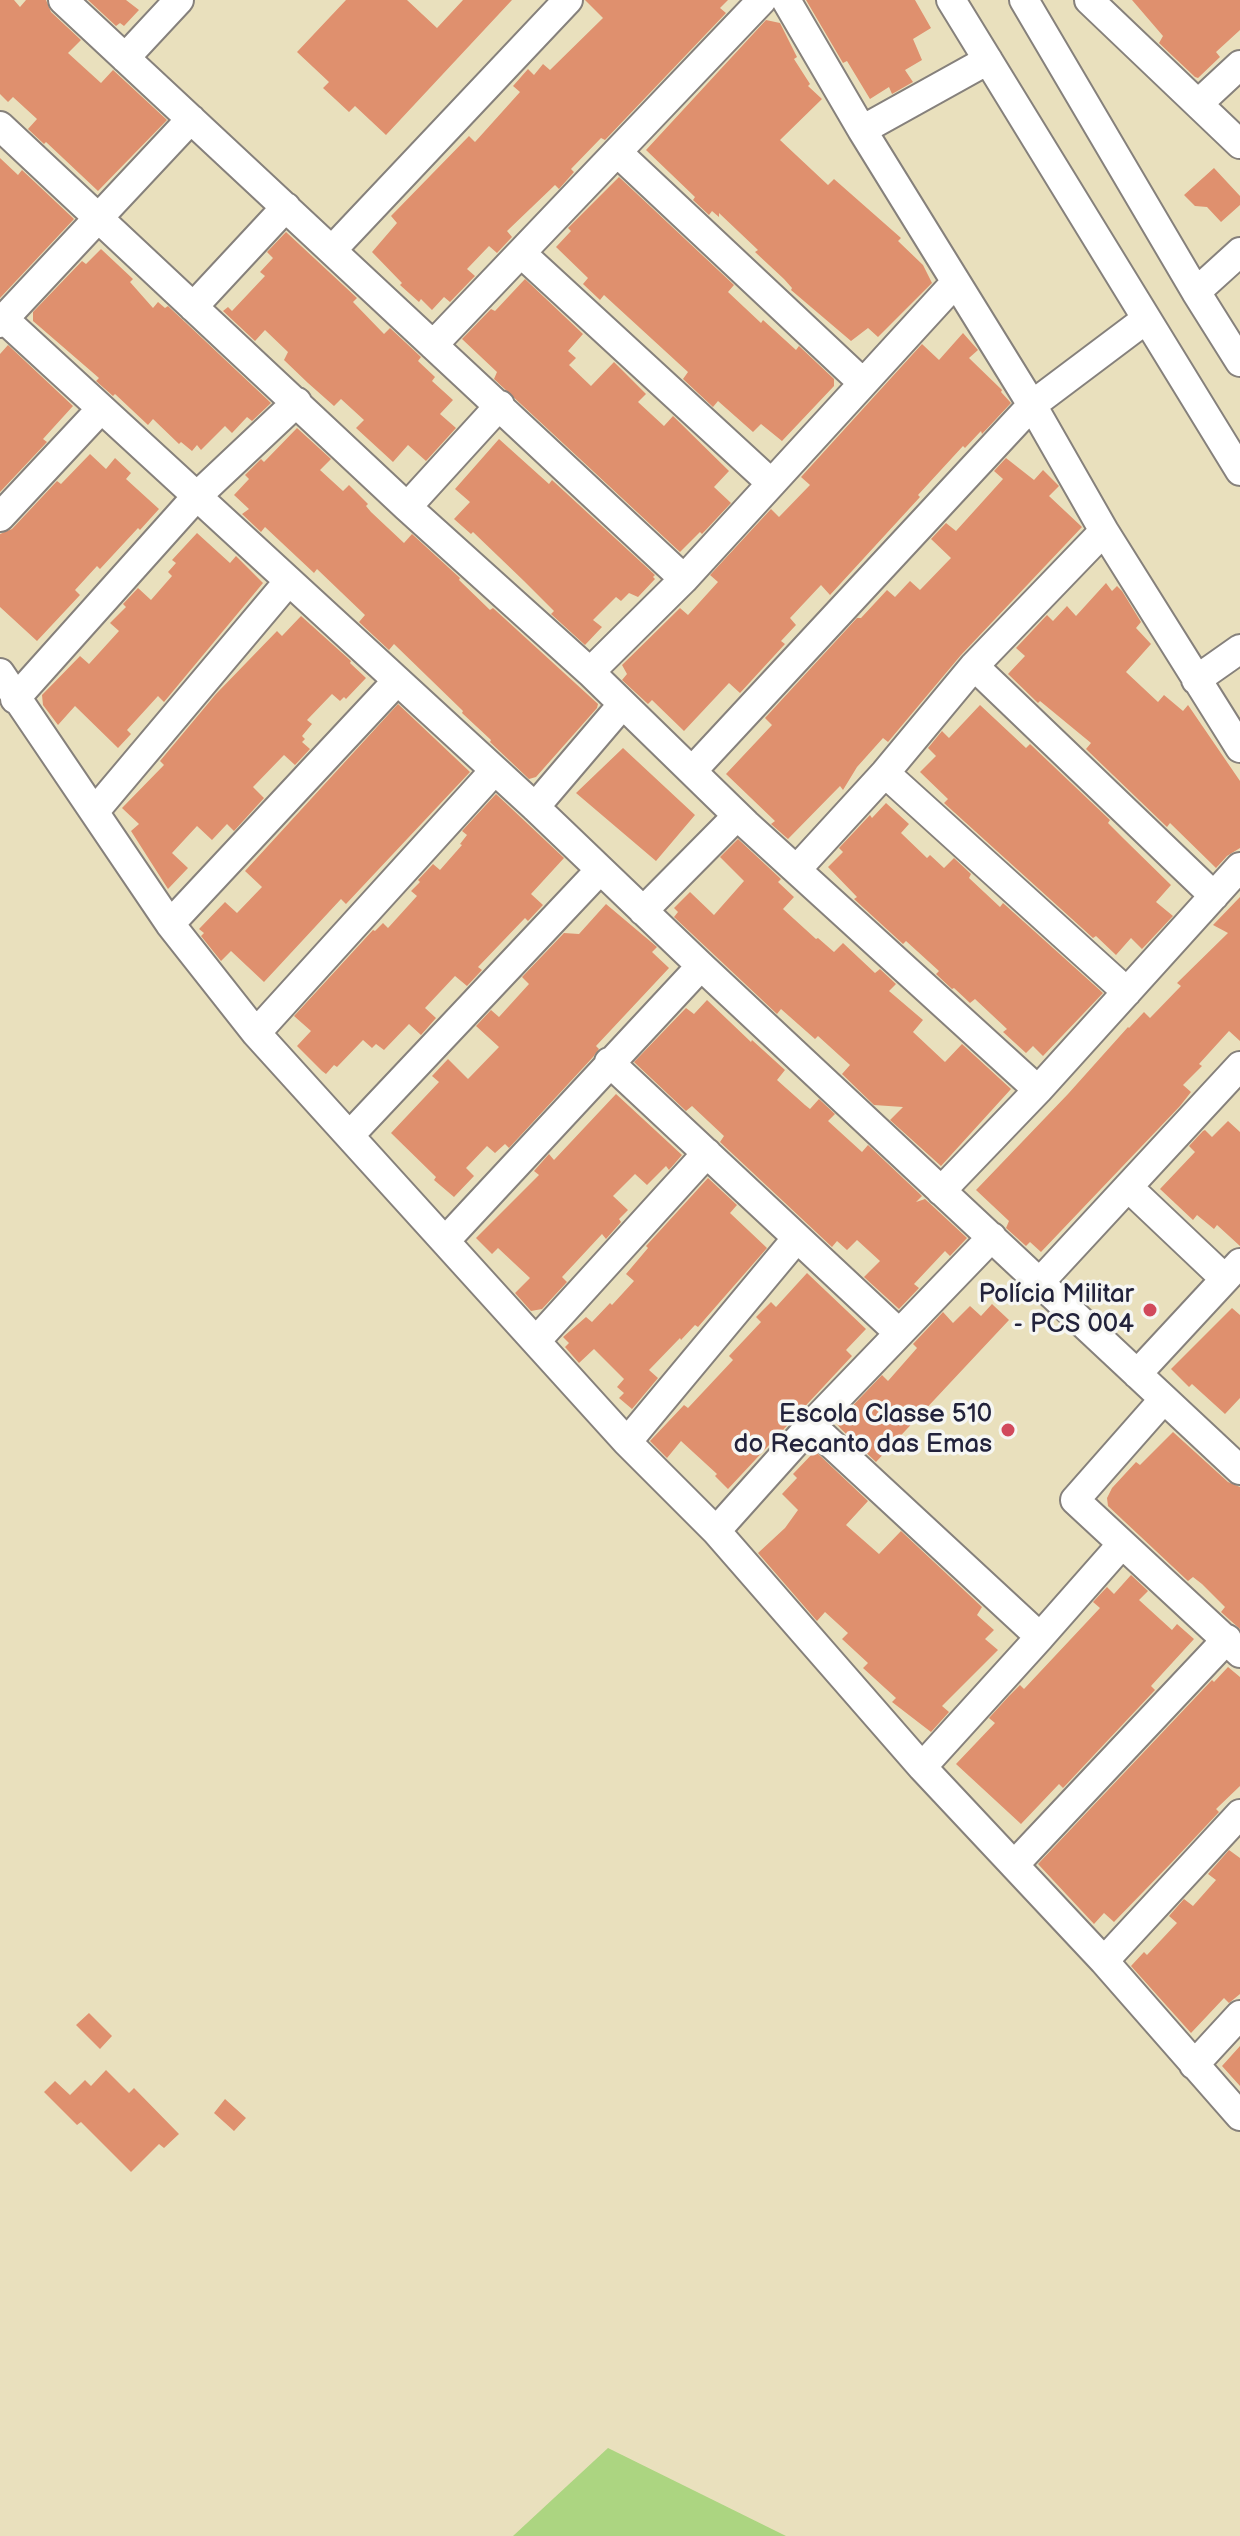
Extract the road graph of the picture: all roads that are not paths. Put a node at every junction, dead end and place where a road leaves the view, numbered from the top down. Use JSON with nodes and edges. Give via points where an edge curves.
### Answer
{"nodes":[{"id":1,"x":63,"y":0,"type":"edge"},
{"id":2,"x":179,"y":0,"type":"edge"},
{"id":3,"x":762,"y":0,"type":"edge"},
{"id":4,"x":786,"y":0,"type":"edge"},
{"id":5,"x":951,"y":0,"type":"edge"},
{"id":6,"x":1024,"y":0,"type":"edge"},
{"id":7,"x":1089,"y":0,"type":"edge"},
{"id":8,"x":562,"y":2,"type":"edge"},
{"id":9,"x":125,"y":58,"type":"junction"},
{"id":10,"x":988,"y":60,"type":"junction"},
{"id":11,"x":1240,"y":65,"type":"edge"},
{"id":12,"x":1199,"y":103,"type":"junction"},
{"id":13,"x":191,"y":119,"type":"junction"},
{"id":14,"x":1,"y":129,"type":"edge"},
{"id":15,"x":862,"y":130,"type":"junction"},
{"id":16,"x":1240,"y":144,"type":"edge"},
{"id":17,"x":617,"y":152,"type":"junction"},
{"id":18,"x":286,"y":207,"type":"junction"},
{"id":19,"x":98,"y":218,"type":"junction"},
{"id":20,"x":332,"y":250,"type":"junction"},
{"id":21,"x":1240,"y":252,"type":"edge"},
{"id":22,"x":521,"y":253,"type":"junction"},
{"id":23,"x":955,"y":283,"type":"junction"},
{"id":24,"x":1196,"y":292,"type":"junction"},
{"id":25,"x":193,"y":307,"type":"junction"},
{"id":26,"x":1145,"y":320,"type":"junction"},
{"id":27,"x":2,"y":321,"type":"edge"},
{"id":28,"x":433,"y":345,"type":"junction"},
{"id":29,"x":1240,"y":362,"type":"edge"},
{"id":30,"x":863,"y":383,"type":"junction"},
{"id":31,"x":297,"y":402,"type":"junction"},
{"id":32,"x":500,"y":405,"type":"junction"},
{"id":33,"x":1032,"y":405,"type":"junction"},
{"id":34,"x":101,"y":409,"type":"junction"},
{"id":35,"x":1240,"y":471,"type":"edge"},
{"id":36,"x":771,"y":483,"type":"junction"},
{"id":37,"x":196,"y":497,"type":"junction"},
{"id":38,"x":407,"y":507,"type":"junction"},
{"id":39,"x":0,"y":517,"type":"edge"},
{"id":40,"x":1104,"y":531,"type":"junction"},
{"id":41,"x":684,"y":579,"type":"junction"},
{"id":42,"x":288,"y":582,"type":"junction"},
{"id":43,"x":1240,"y":649,"type":"edge"},
{"id":44,"x":974,"y":666,"type":"junction"},
{"id":45,"x":590,"y":672,"type":"junction"},
{"id":46,"x":0,"y":673,"type":"edge"},
{"id":47,"x":1196,"y":680,"type":"junction"},
{"id":48,"x":397,"y":681,"type":"junction"},
{"id":49,"x":15,"y":699,"type":"junction"},
{"id":50,"x":622,"y":705,"type":"junction"},
{"id":51,"x":1240,"y":748,"type":"edge"},
{"id":52,"x":494,"y":771,"type":"junction"},
{"id":53,"x":692,"y":771,"type":"junction"},
{"id":54,"x":885,"y":773,"type":"junction"},
{"id":55,"x":535,"y":807,"type":"junction"},
{"id":56,"x":95,"y":811,"type":"junction"},
{"id":57,"x":737,"y":816,"type":"junction"},
{"id":58,"x":1240,"y":867,"type":"edge"},
{"id":59,"x":797,"y":869,"type":"junction"},
{"id":60,"x":600,"y":870,"type":"junction"},
{"id":61,"x":1214,"y":896,"type":"junction"},
{"id":62,"x":643,"y":911,"type":"junction"},
{"id":63,"x":170,"y":924,"type":"junction"},
{"id":64,"x":701,"y":966,"type":"junction"},
{"id":65,"x":1127,"y":992,"type":"junction"},
{"id":66,"x":256,"y":1033,"type":"junction"},
{"id":67,"x":609,"y":1062,"type":"junction"},
{"id":68,"x":1240,"y":1066,"type":"edge"},
{"id":69,"x":1038,"y":1090,"type":"junction"},
{"id":70,"x":350,"y":1135,"type":"junction"},
{"id":71,"x":707,"y":1153,"type":"junction"},
{"id":72,"x":1128,"y":1187,"type":"junction"},
{"id":73,"x":941,"y":1191,"type":"junction"},
{"id":74,"x":992,"y":1237,"type":"junction"},
{"id":75,"x":797,"y":1238,"type":"junction"},
{"id":76,"x":446,"y":1240,"type":"junction"},
{"id":77,"x":1232,"y":1270,"type":"edge"},
{"id":78,"x":1040,"y":1282,"type":"junction"},
{"id":79,"x":899,"y":1333,"type":"junction"},
{"id":80,"x":536,"y":1341,"type":"junction"},
{"id":81,"x":1137,"y":1374,"type":"junction"},
{"id":82,"x":1164,"y":1399,"type":"junction"},
{"id":83,"x":811,"y":1425,"type":"junction"},
{"id":84,"x":627,"y":1442,"type":"junction"},
{"id":85,"x":1239,"y":1466,"type":"edge"},
{"id":86,"x":716,"y":1531,"type":"junction"},
{"id":87,"x":1122,"y":1544,"type":"junction"},
{"id":88,"x":1040,"y":1637,"type":"junction"},
{"id":89,"x":1233,"y":1646,"type":"edge"},
{"id":90,"x":922,"y":1767,"type":"junction"},
{"id":91,"x":1240,"y":1814,"type":"edge"},
{"id":92,"x":1014,"y":1865,"type":"junction"},
{"id":93,"x":1104,"y":1961,"type":"junction"},
{"id":94,"x":1240,"y":2015,"type":"edge"},
{"id":95,"x":1194,"y":2065,"type":"junction"},
{"id":96,"x":1240,"y":2116,"type":"edge"}],
"edges":[{"from":1,"to":9,"type":"street"},
{"from":2,"to":9,"type":"street"},
{"from":3,"to":17,"type":"street"},
{"from":4,"to":15,"type":"street"},
{"from":5,"to":10,"type":"street"},
{"from":6,"to":24,"type":"street"},
{"from":7,"to":12,"type":"street"},
{"from":8,"to":20,"type":"street"},
{"from":9,"to":13,"type":"street"},
{"from":10,"to":15,"type":"street"},
{"from":10,"to":26,"type":"street"},
{"from":11,"to":12,"type":"street"},
{"from":12,"to":16,"type":"street"},
{"from":13,"to":18,"type":"street"},
{"from":13,"to":19,"type":"street"},
{"from":14,"to":19,"type":"street"},
{"from":15,"to":23,"type":"street"},
{"from":17,"to":22,"type":"street"},
{"from":17,"to":30,"type":"street"},
{"from":18,"to":20,"type":"street"},
{"from":18,"to":25,"type":"street"},
{"from":19,"to":25,"type":"street"},
{"from":19,"to":27,"type":"street"},
{"from":20,"to":28,"type":"street"},
{"from":21,"to":24,"type":"street"},
{"from":22,"to":28,"type":"street"},
{"from":22,"to":36,"type":"street"},
{"from":23,"to":30,"type":"street"},
{"from":23,"to":33,"type":"street"},
{"from":24,"to":29,"type":"street"},
{"from":25,"to":31,"type":"street"},
{"from":26,"to":33,"type":"street"},
{"from":26,"to":35,"type":"street"},
{"from":27,"to":34,"type":"street"},
{"from":28,"to":32,"type":"street"},
{"from":30,"to":36,"type":"street"},
{"from":31,"to":37,"type":"street"},
{"from":31,"to":38,"type":"street"},
{"from":32,"to":38,"type":"street"},
{"from":32,"to":41,"type":"street"},
{"from":33,"to":40,"type":"street"},
{"from":33,"to":53,"type":"street"},
{"from":34,"to":37,"type":"street"},
{"from":34,"to":39,"type":"street"},
{"from":36,"to":41,"type":"street"},
{"from":37,"to":42,"type":"street"},
{"from":37,"to":49,"type":"street"},
{"from":38,"to":45,"type":"street"},
{"from":40,"to":44,"type":"street"},
{"from":40,"to":47,"type":"street"},
{"from":41,"to":45,"type":"street"},
{"from":42,"to":48,"type":"street"},
{"from":42,"to":56,"type":"street"},
{"from":43,"to":47,"type":"street"},
{"from":44,"to":54,"type":"street"},
{"from":44,"to":61,"type":"street"},
{"from":45,"to":50,"type":"street"},
{"from":46,"to":49,"type":"street"},
{"from":47,"to":51,"type":"street"},
{"from":48,"to":52,"type":"street"},
{"from":48,"to":63,"type":"street"},
{"from":49,"to":56,"type":"street"},
{"from":50,"to":53,"type":"street"},
{"from":50,"to":55,"type":"street"},
{"from":52,"to":55,"type":"street"},
{"from":52,"to":66,"type":"street"},
{"from":53,"to":57,"type":"street"},
{"from":54,"to":59,"type":"street"},
{"from":54,"to":65,"type":"street"},
{"from":55,"to":60,"type":"street"},
{"from":56,"to":63,"type":"street"},
{"from":57,"to":59,"type":"street"},
{"from":57,"to":62,"type":"street"},
{"from":58,"to":61,"type":"street"},
{"from":59,"to":69,"type":"street"},
{"from":60,"to":62,"type":"street"},
{"from":60,"to":70,"type":"street"},
{"from":61,"to":65,"type":"street"},
{"from":62,"to":64,"type":"street"},
{"from":63,"to":66,"type":"street"},
{"from":64,"to":67,"type":"street"},
{"from":64,"to":73,"type":"street"},
{"from":65,"to":69,"type":"street"},
{"from":66,"to":70,"type":"street"},
{"from":67,"to":71,"type":"street"},
{"from":67,"to":76,"type":"street"},
{"from":68,"to":72,"type":"street"},
{"from":69,"to":73,"type":"street"},
{"from":70,"to":76,"type":"street"},
{"from":71,"to":75,"type":"street"},
{"from":71,"to":80,"type":"street"},
{"from":72,"to":77,"type":"street"},
{"from":72,"to":78,"type":"street"},
{"from":73,"to":74,"type":"street"},
{"from":74,"to":78,"type":"street"},
{"from":74,"to":79,"type":"street"},
{"from":75,"to":79,"type":"street"},
{"from":75,"to":84,"type":"street"},
{"from":76,"to":80,"type":"street"},
{"from":77,"to":81,"type":"street"},
{"from":78,"to":81,"type":"street"},
{"from":79,"to":83,"type":"street"},
{"from":80,"to":84,"type":"street"},
{"from":81,"to":82,"type":"street"},
{"from":82,"to":85,"type":"street"},
{"from":82,"to":87,"type":"street","via":[[1075,1500]]},
{"from":83,"to":86,"type":"street"},
{"from":83,"to":88,"type":"street"},
{"from":84,"to":86,"type":"street"},
{"from":86,"to":90,"type":"street"},
{"from":87,"to":88,"type":"street"},
{"from":87,"to":89,"type":"street"},
{"from":88,"to":90,"type":"street"},
{"from":89,"to":92,"type":"street"},
{"from":90,"to":92,"type":"street"},
{"from":91,"to":93,"type":"street"},
{"from":92,"to":93,"type":"street"},
{"from":93,"to":95,"type":"street"},
{"from":94,"to":95,"type":"street"},
{"from":95,"to":96,"type":"street"}]}
